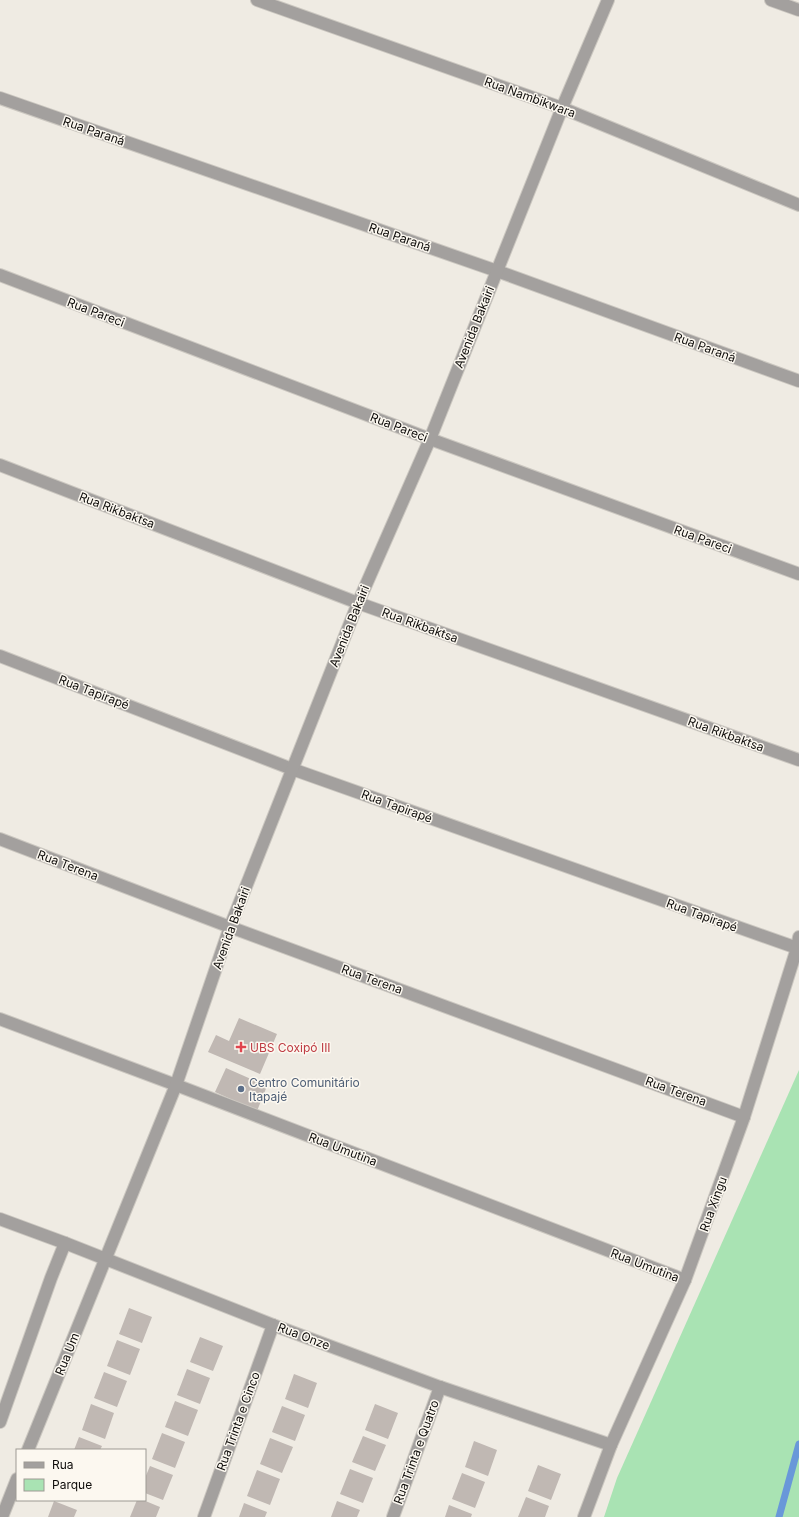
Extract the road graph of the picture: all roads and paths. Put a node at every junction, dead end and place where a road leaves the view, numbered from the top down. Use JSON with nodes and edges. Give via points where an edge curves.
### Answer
{"nodes":[{"id":1,"x":257,"y":0,"type":"edge"},
{"id":2,"x":608,"y":0,"type":"edge"},
{"id":3,"x":771,"y":0,"type":"edge"},
{"id":4,"x":799,"y":10,"type":"edge"},
{"id":5,"x":0,"y":98,"type":"edge"},
{"id":6,"x":562,"y":108,"type":"junction"},
{"id":7,"x":799,"y":205,"type":"edge"},
{"id":8,"x":497,"y":271,"type":"junction"},
{"id":9,"x":0,"y":275,"type":"edge"},
{"id":10,"x":799,"y":381,"type":"edge"},
{"id":11,"x":430,"y":439,"type":"junction"},
{"id":12,"x":0,"y":465,"type":"edge"},
{"id":13,"x":799,"y":574,"type":"edge"},
{"id":14,"x":358,"y":603,"type":"junction"},
{"id":15,"x":0,"y":656,"type":"edge"},
{"id":16,"x":799,"y":760,"type":"edge"},
{"id":17,"x":292,"y":769,"type":"junction"},
{"id":18,"x":0,"y":839,"type":"edge"},
{"id":19,"x":230,"y":927,"type":"junction"},
{"id":20,"x":798,"y":943,"type":"edge"},
{"id":21,"x":0,"y":1019,"type":"edge"},
{"id":22,"x":176,"y":1085,"type":"junction"},
{"id":23,"x":744,"y":1117,"type":"junction"},
{"id":24,"x":0,"y":1219,"type":"edge"},
{"id":25,"x":65,"y":1243,"type":"junction"},
{"id":26,"x":106,"y":1259,"type":"junction"},
{"id":27,"x":685,"y":1280,"type":"junction"},
{"id":28,"x":273,"y":1324,"type":"junction"},
{"id":29,"x":440,"y":1387,"type":"junction"},
{"id":30,"x":0,"y":1422,"type":"edge"},
{"id":31,"x":611,"y":1445,"type":"junction"},
{"id":32,"x":28,"y":1449,"type":"edge"},
{"id":33,"x":16,"y":1482,"type":"edge"},
{"id":34,"x":2,"y":1517,"type":"edge"},
{"id":35,"x":204,"y":1517,"type":"edge"},
{"id":36,"x":393,"y":1517,"type":"edge"},
{"id":37,"x":584,"y":1517,"type":"edge"}],
"edges":[{"from":1,"to":6,"type":"street","name":"Rua Nambikwara"},
{"from":2,"to":6,"type":"street","name":"Avenida Bakairi"},
{"from":3,"to":4,"type":"street"},
{"from":5,"to":8,"type":"street","name":"Rua Paraná"},
{"from":6,"to":7,"type":"street","name":"Rua Nambikwara"},
{"from":6,"to":8,"type":"street","name":"Avenida Bakairi"},
{"from":8,"to":10,"type":"street","name":"Rua Paraná"},
{"from":8,"to":11,"type":"street","name":"Avenida Bakairi"},
{"from":9,"to":11,"type":"street","name":"Rua Pareci"},
{"from":11,"to":13,"type":"street","name":"Rua Pareci"},
{"from":11,"to":14,"type":"street","name":"Avenida Bakairi"},
{"from":12,"to":14,"type":"street","name":"Rua Rikbaktsa"},
{"from":14,"to":16,"type":"street","name":"Rua Rikbaktsa"},
{"from":14,"to":17,"type":"street","name":"Avenida Bakairi"},
{"from":15,"to":17,"type":"street","name":"Rua Tapirapé"},
{"from":17,"to":19,"type":"street","name":"Avenida Bakairi"},
{"from":17,"to":20,"type":"street","name":"Rua Tapirapé"},
{"from":18,"to":19,"type":"street","name":"Rua Terena"},
{"from":19,"to":22,"type":"street","name":"Avenida Bakairi"},
{"from":19,"to":23,"type":"street","name":"Rua Terena"},
{"from":20,"to":23,"type":"street","name":"Rua Xingu"},
{"from":21,"to":22,"type":"street","name":"Rua Umutina"},
{"from":22,"to":26,"type":"street","name":"Avenida Bakairi"},
{"from":22,"to":27,"type":"street","name":"Rua Umutina"},
{"from":23,"to":27,"type":"street","name":"Rua Xingu"},
{"from":24,"to":25,"type":"street","name":"Rua Onze"},
{"from":25,"to":26,"type":"street","name":"Rua Onze"},
{"from":25,"to":30,"type":"street"},
{"from":26,"to":28,"type":"street","name":"Rua Onze"},
{"from":26,"to":32,"type":"street","name":"Rua Um"},
{"from":27,"to":31,"type":"street","name":"Rua Xingu"},
{"from":28,"to":29,"type":"street","name":"Rua Onze"},
{"from":28,"to":35,"type":"street","name":"Rua Trinta e Cinco"},
{"from":29,"to":31,"type":"street","name":"Rua Onze"},
{"from":29,"to":36,"type":"street","name":"Rua Trinta e Quatro"},
{"from":31,"to":37,"type":"street","name":"Rua Xingu"},
{"from":33,"to":34,"type":"street"}]}
